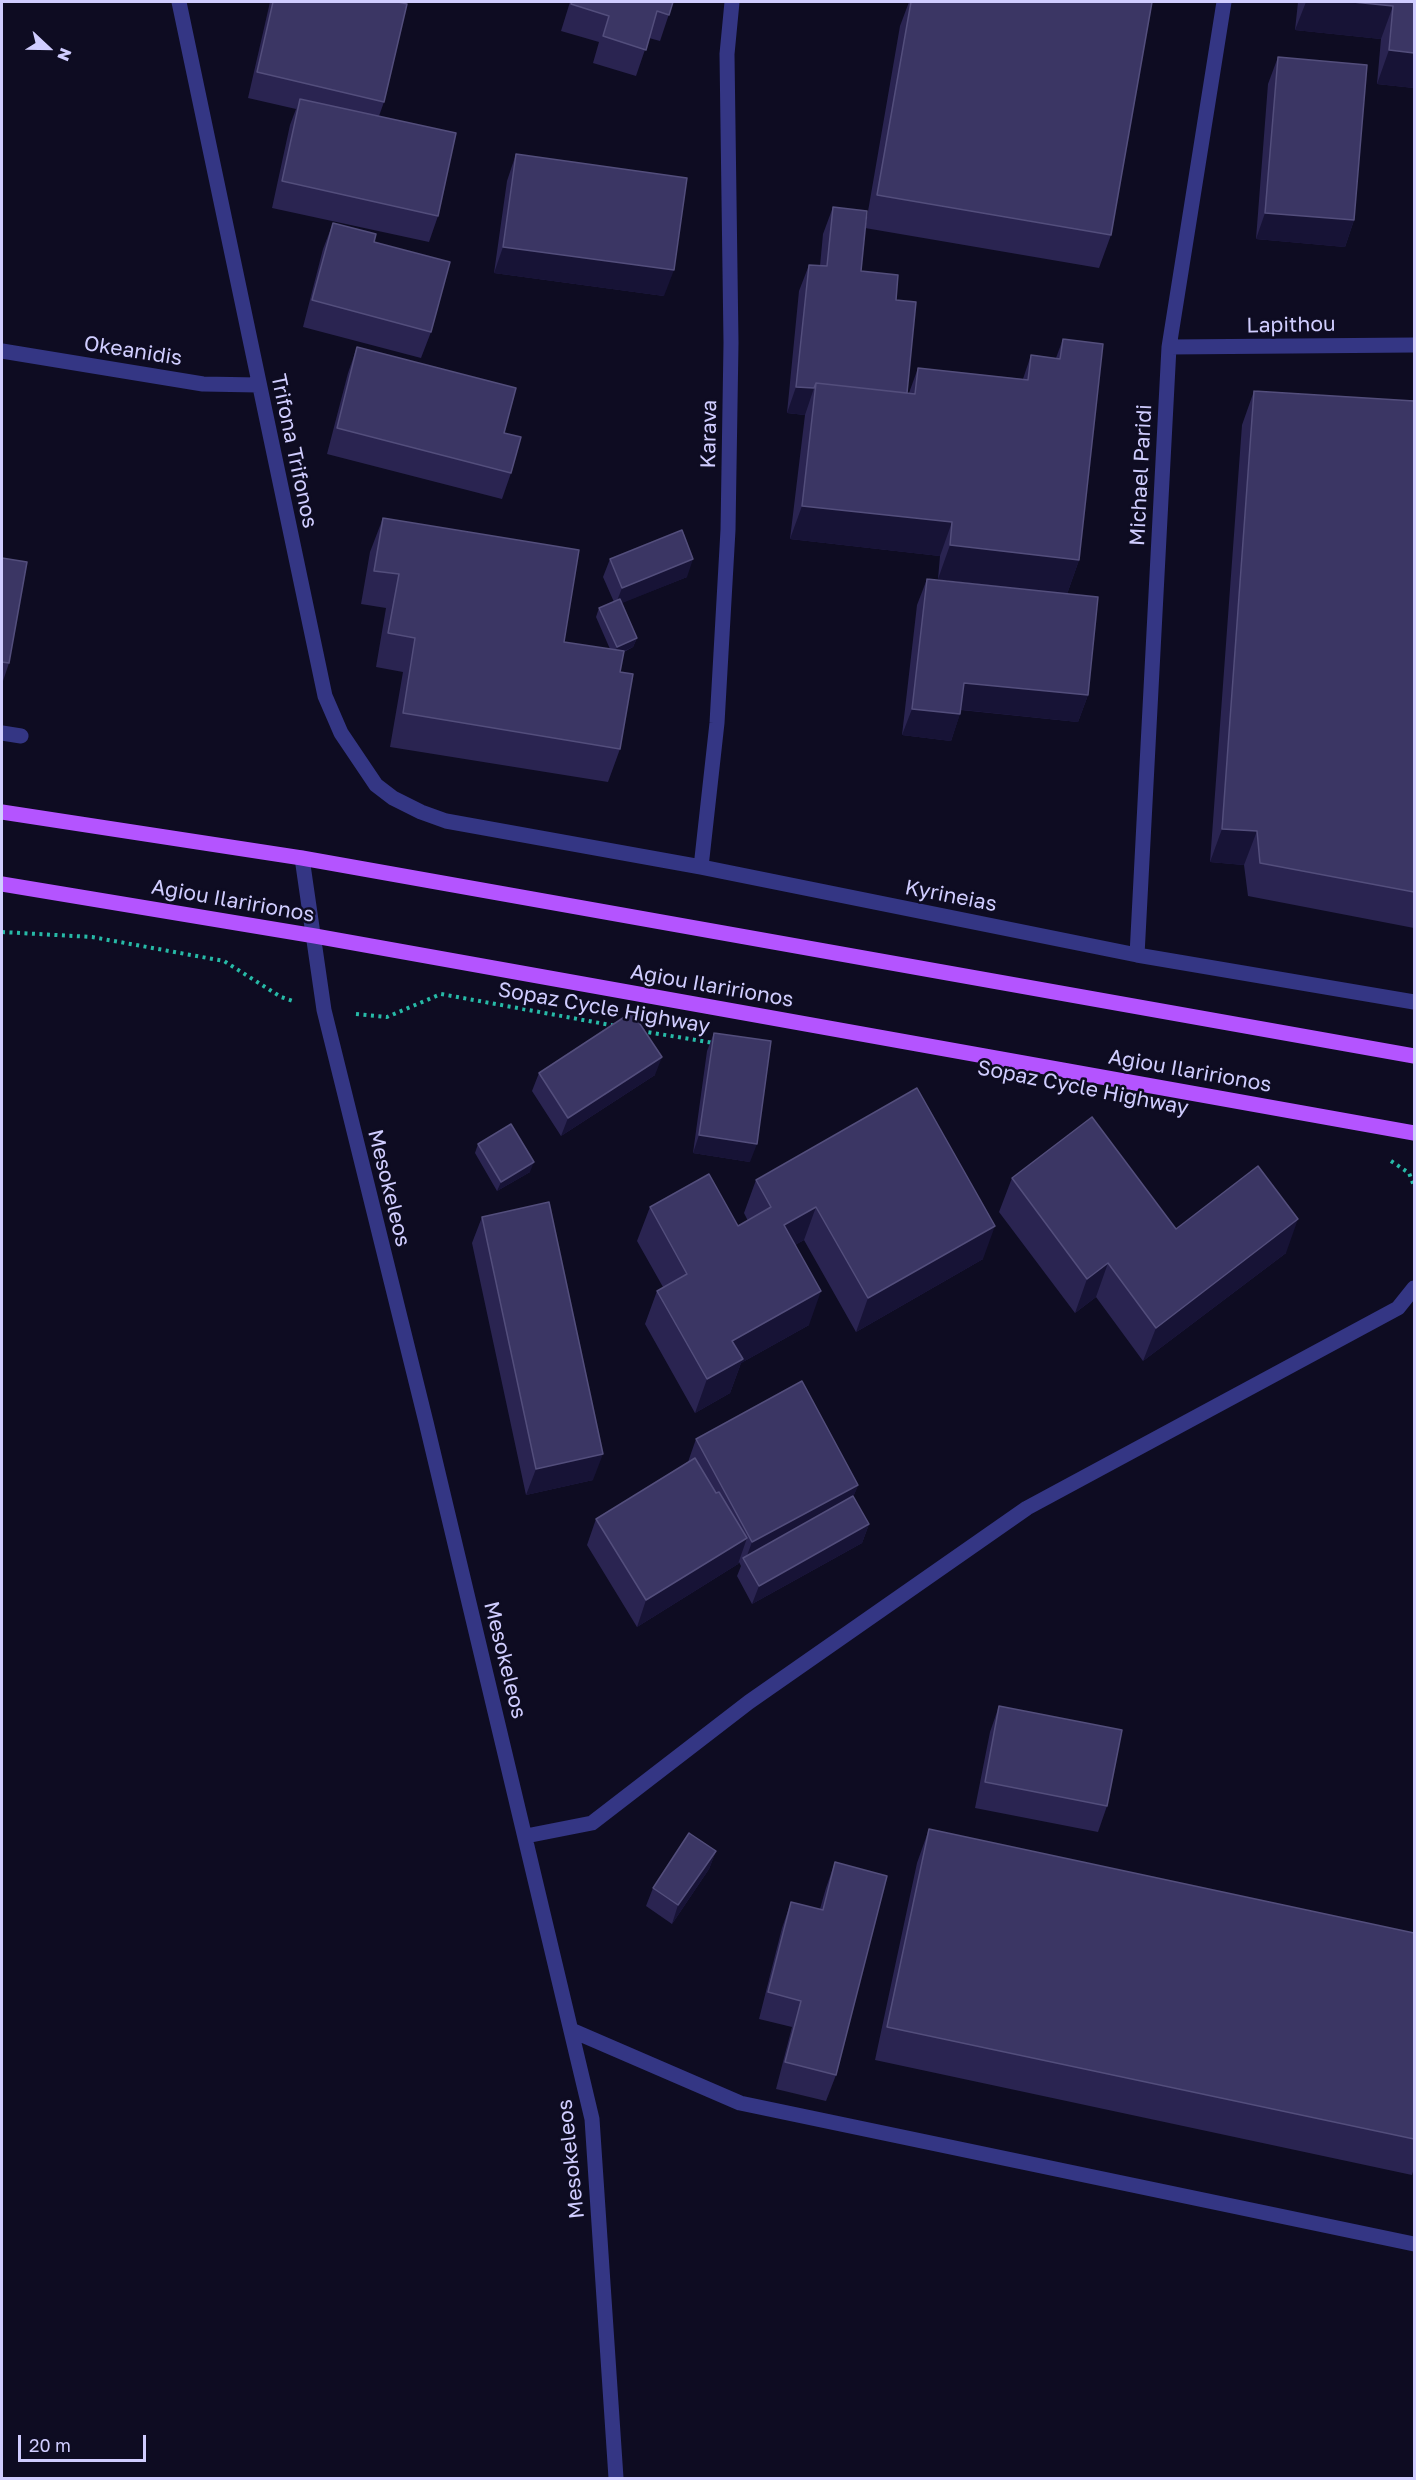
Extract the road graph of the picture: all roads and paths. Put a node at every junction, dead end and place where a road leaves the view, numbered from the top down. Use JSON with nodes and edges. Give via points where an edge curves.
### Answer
{"nodes":[{"id":1,"x":179,"y":2,"type":"edge"},
{"id":2,"x":732,"y":2,"type":"edge"},
{"id":3,"x":1224,"y":2,"type":"edge"},
{"id":4,"x":1414,"y":345,"type":"edge"},
{"id":5,"x":1169,"y":347,"type":"junction"},
{"id":6,"x":2,"y":351,"type":"edge"},
{"id":7,"x":258,"y":385,"type":"junction"},
{"id":8,"x":2,"y":733,"type":"edge"},
{"id":9,"x":21,"y":736,"type":"dead end"},
{"id":10,"x":2,"y":812,"type":"edge"},
{"id":11,"x":481,"y":828,"type":"joint"},
{"id":12,"x":302,"y":858,"type":"junction"},
{"id":13,"x":701,"y":867,"type":"junction"},
{"id":14,"x":2,"y":884,"type":"edge"},
{"id":15,"x":2,"y":932,"type":"edge"},
{"id":16,"x":315,"y":936,"type":"junction"},
{"id":17,"x":1137,"y":955,"type":"junction"},
{"id":18,"x":1414,"y":1002,"type":"edge"},
{"id":19,"x":324,"y":1010,"type":"junction"},
{"id":20,"x":626,"y":1028,"type":"edge"},
{"id":21,"x":638,"y":1030,"type":"edge"},
{"id":22,"x":718,"y":1043,"type":"edge"},
{"id":23,"x":1414,"y":1056,"type":"edge"},
{"id":24,"x":1414,"y":1133,"type":"edge"},
{"id":25,"x":1384,"y":1156,"type":"dead end"},
{"id":26,"x":1414,"y":1186,"type":"edge"},
{"id":27,"x":1414,"y":1288,"type":"edge"},
{"id":28,"x":525,"y":1836,"type":"junction"},
{"id":29,"x":571,"y":2030,"type":"junction"},
{"id":30,"x":1414,"y":2244,"type":"edge"},
{"id":31,"x":616,"y":2478,"type":"edge"}],
"edges":[{"from":1,"to":7,"type":"street","name":"Trifona Trifonos"},
{"from":2,"to":13,"type":"street","name":"Karava","via":[[727,54],[729,530],[717,723]]},
{"from":3,"to":5,"type":"street","name":"Michael Paridi"},
{"from":4,"to":5,"type":"street","name":"Lapithou"},
{"from":5,"to":17,"type":"street","name":"Michael Paridi"},
{"from":6,"to":7,"type":"street","name":"Okeanidis","via":[[203,384]]},
{"from":7,"to":11,"type":"street","name":"Trifona Trifonos","via":[[325,696],[341,733],[376,785],[393,798],[446,821]]},
{"from":8,"to":9,"type":"street"},
{"from":10,"to":12,"type":"main road"},
{"from":11,"to":13,"type":"street","name":"Kyrineias"},
{"from":12,"to":16,"type":"street","name":"Mesokeleos"},
{"from":12,"to":23,"type":"main road"},
{"from":13,"to":17,"type":"street","name":"Kyrineias"},
{"from":14,"to":16,"type":"main road","name":"Agiou Ilaririonos"},
{"from":15,"to":19,"type":"path","name":"Sopaz Cycle Highway","via":[[92,937],[224,961],[281,997]]},
{"from":16,"to":19,"type":"street","name":"Mesokeleos"},
{"from":16,"to":24,"type":"main road","name":"Agiou Ilaririonos"},
{"from":17,"to":18,"type":"street","name":"Kyrineias"},
{"from":19,"to":20,"type":"path","name":"Sopaz Cycle Highway","via":[[387,1017],[441,994]]},
{"from":19,"to":28,"type":"street","name":"Mesokeleos"},
{"from":21,"to":22,"type":"path","name":"Sopaz Cycle Highway"},
{"from":25,"to":26,"type":"path","via":[[1409,1173]]},
{"from":27,"to":28,"type":"street","via":[[1398,1308],[1027,1508],[749,1702],[592,1823]]},
{"from":28,"to":29,"type":"street","name":"Mesokeleos"},
{"from":29,"to":30,"type":"street","via":[[740,2103]]},
{"from":29,"to":31,"type":"street","name":"Mesokeleos","via":[[592,2119]]}]}
